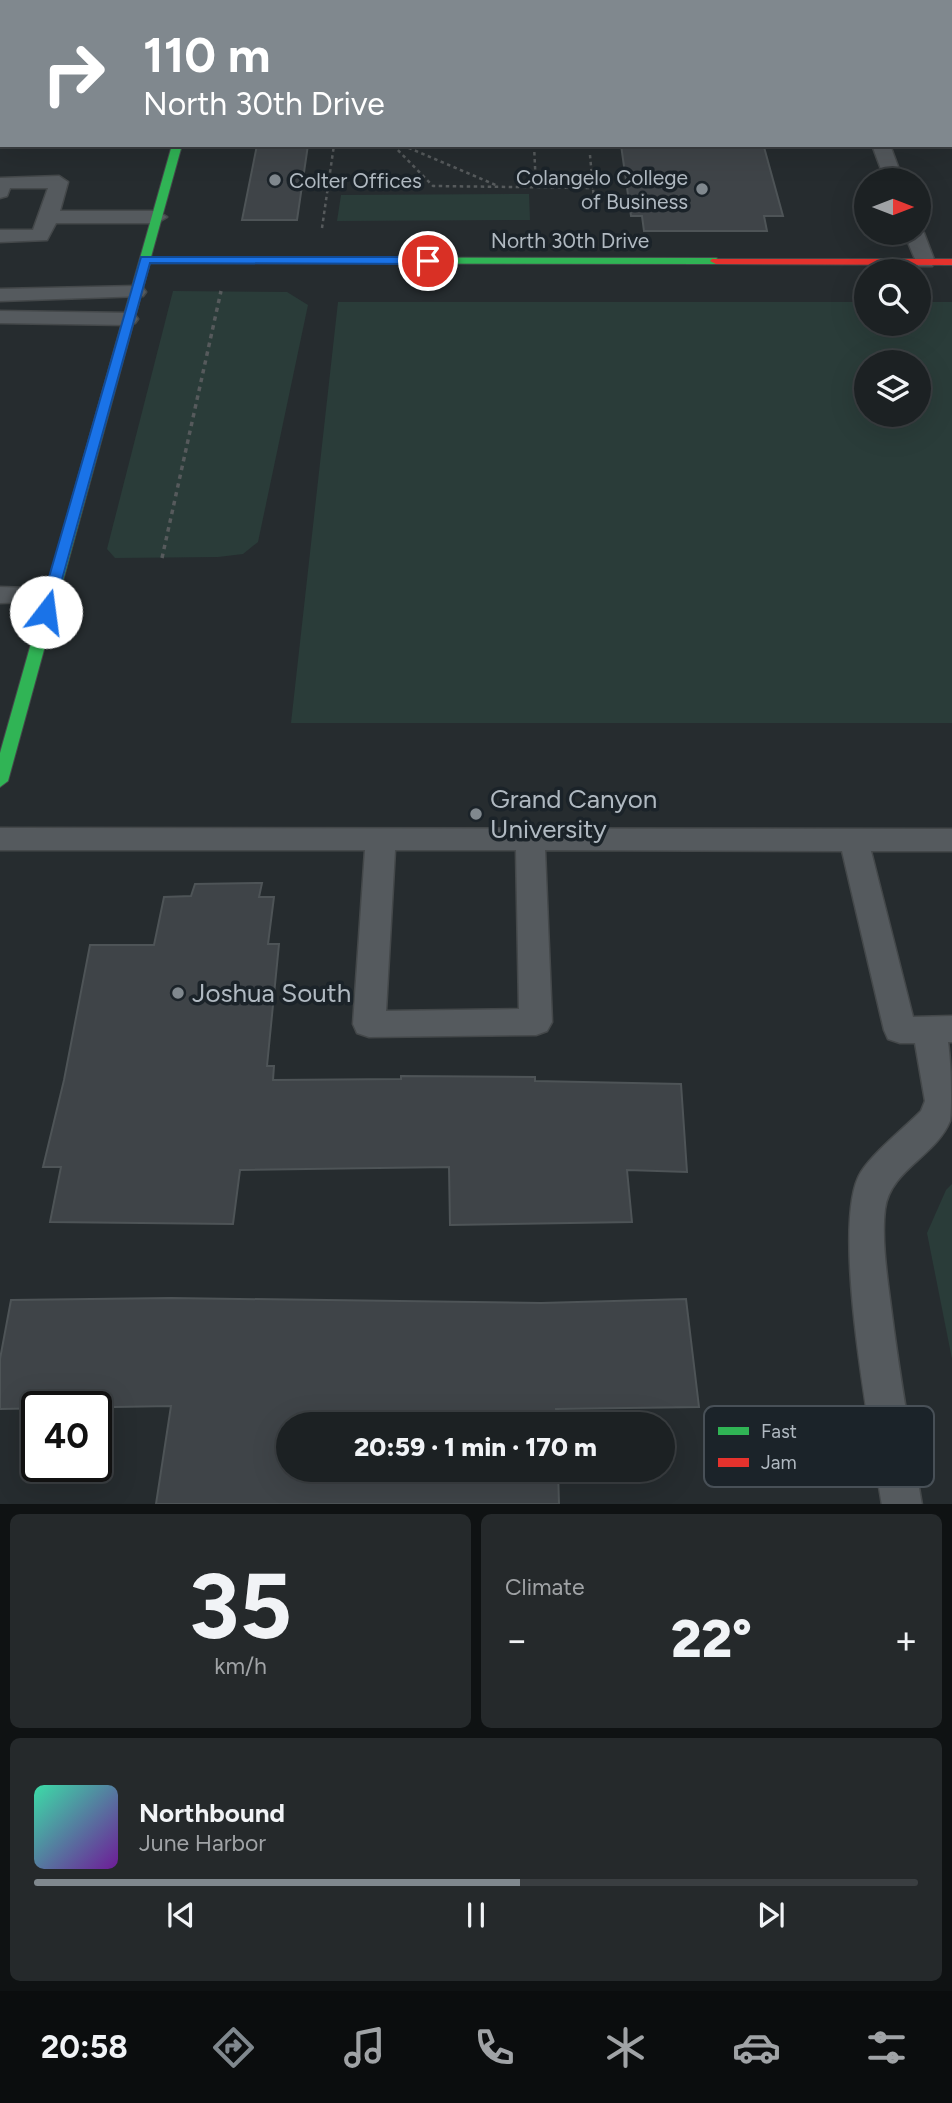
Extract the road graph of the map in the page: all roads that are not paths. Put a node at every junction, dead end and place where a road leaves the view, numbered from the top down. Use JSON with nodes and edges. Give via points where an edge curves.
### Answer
{"nodes":[{"id":1,"x":176,"y":147,"type":"edge"},
{"id":2,"x":882,"y":147,"type":"edge"},
{"id":3,"x":890,"y":168,"type":"edge"},
{"id":4,"x":0,"y":192,"type":"edge"},
{"id":5,"x":49,"y":217,"type":"junction"},
{"id":6,"x":158,"y":217,"type":"junction"},
{"id":7,"x":0,"y":236,"type":"edge"},
{"id":8,"x":145,"y":260,"type":"junction"},
{"id":9,"x":854,"y":262,"type":"edge"},
{"id":10,"x":931,"y":262,"type":"edge"},
{"id":11,"x":952,"y":262,"type":"edge"},
{"id":12,"x":136,"y":292,"type":"junction"},
{"id":13,"x":0,"y":295,"type":"edge"},
{"id":14,"x":0,"y":317,"type":"edge"},
{"id":15,"x":128,"y":319,"type":"junction"},
{"id":16,"x":0,"y":595,"type":"edge"},
{"id":17,"x":50,"y":595,"type":"junction"},
{"id":18,"x":0,"y":781,"type":"edge"},
{"id":19,"x":0,"y":839,"type":"edge"},
{"id":20,"x":381,"y":839,"type":"junction"},
{"id":21,"x":530,"y":839,"type":"junction"},
{"id":22,"x":854,"y":840,"type":"junction"},
{"id":23,"x":952,"y":840,"type":"edge"},
{"id":24,"x":941,"y":1030,"type":"edge"},
{"id":25,"x":886,"y":1406,"type":"edge"}],
"edges":[{"from":1,"to":6,"type":"street"},
{"from":2,"to":3,"type":"lane"},
{"from":4,"to":5,"type":"lane","via":[[3,183],[59,182]]},
{"from":5,"to":6,"type":"lane"},
{"from":5,"to":7,"type":"lane","via":[[40,236]]},
{"from":6,"to":8,"type":"street"},
{"from":8,"to":9,"type":"street","name":"North 30th Drive"},
{"from":8,"to":12,"type":"street"},
{"from":10,"to":11,"type":"street","name":"North 30th Drive"},
{"from":12,"to":13,"type":"lane"},
{"from":12,"to":15,"type":"street"},
{"from":14,"to":15,"type":"lane"},
{"from":15,"to":17,"type":"street"},
{"from":16,"to":17,"type":"lane"},
{"from":17,"to":18,"type":"street"},
{"from":19,"to":20,"type":"lane"},
{"from":20,"to":21,"type":"lane"},
{"from":20,"to":21,"type":"lane","via":[[369,1024],[536,1022]]},
{"from":21,"to":22,"type":"lane"},
{"from":22,"to":23,"type":"lane"},
{"from":22,"to":24,"type":"lane","via":[[900,1030]]},
{"from":24,"to":25,"type":"lane","via":[[942,1101],[934,1119],[874,1182],[867,1210],[869,1280]]}]}
